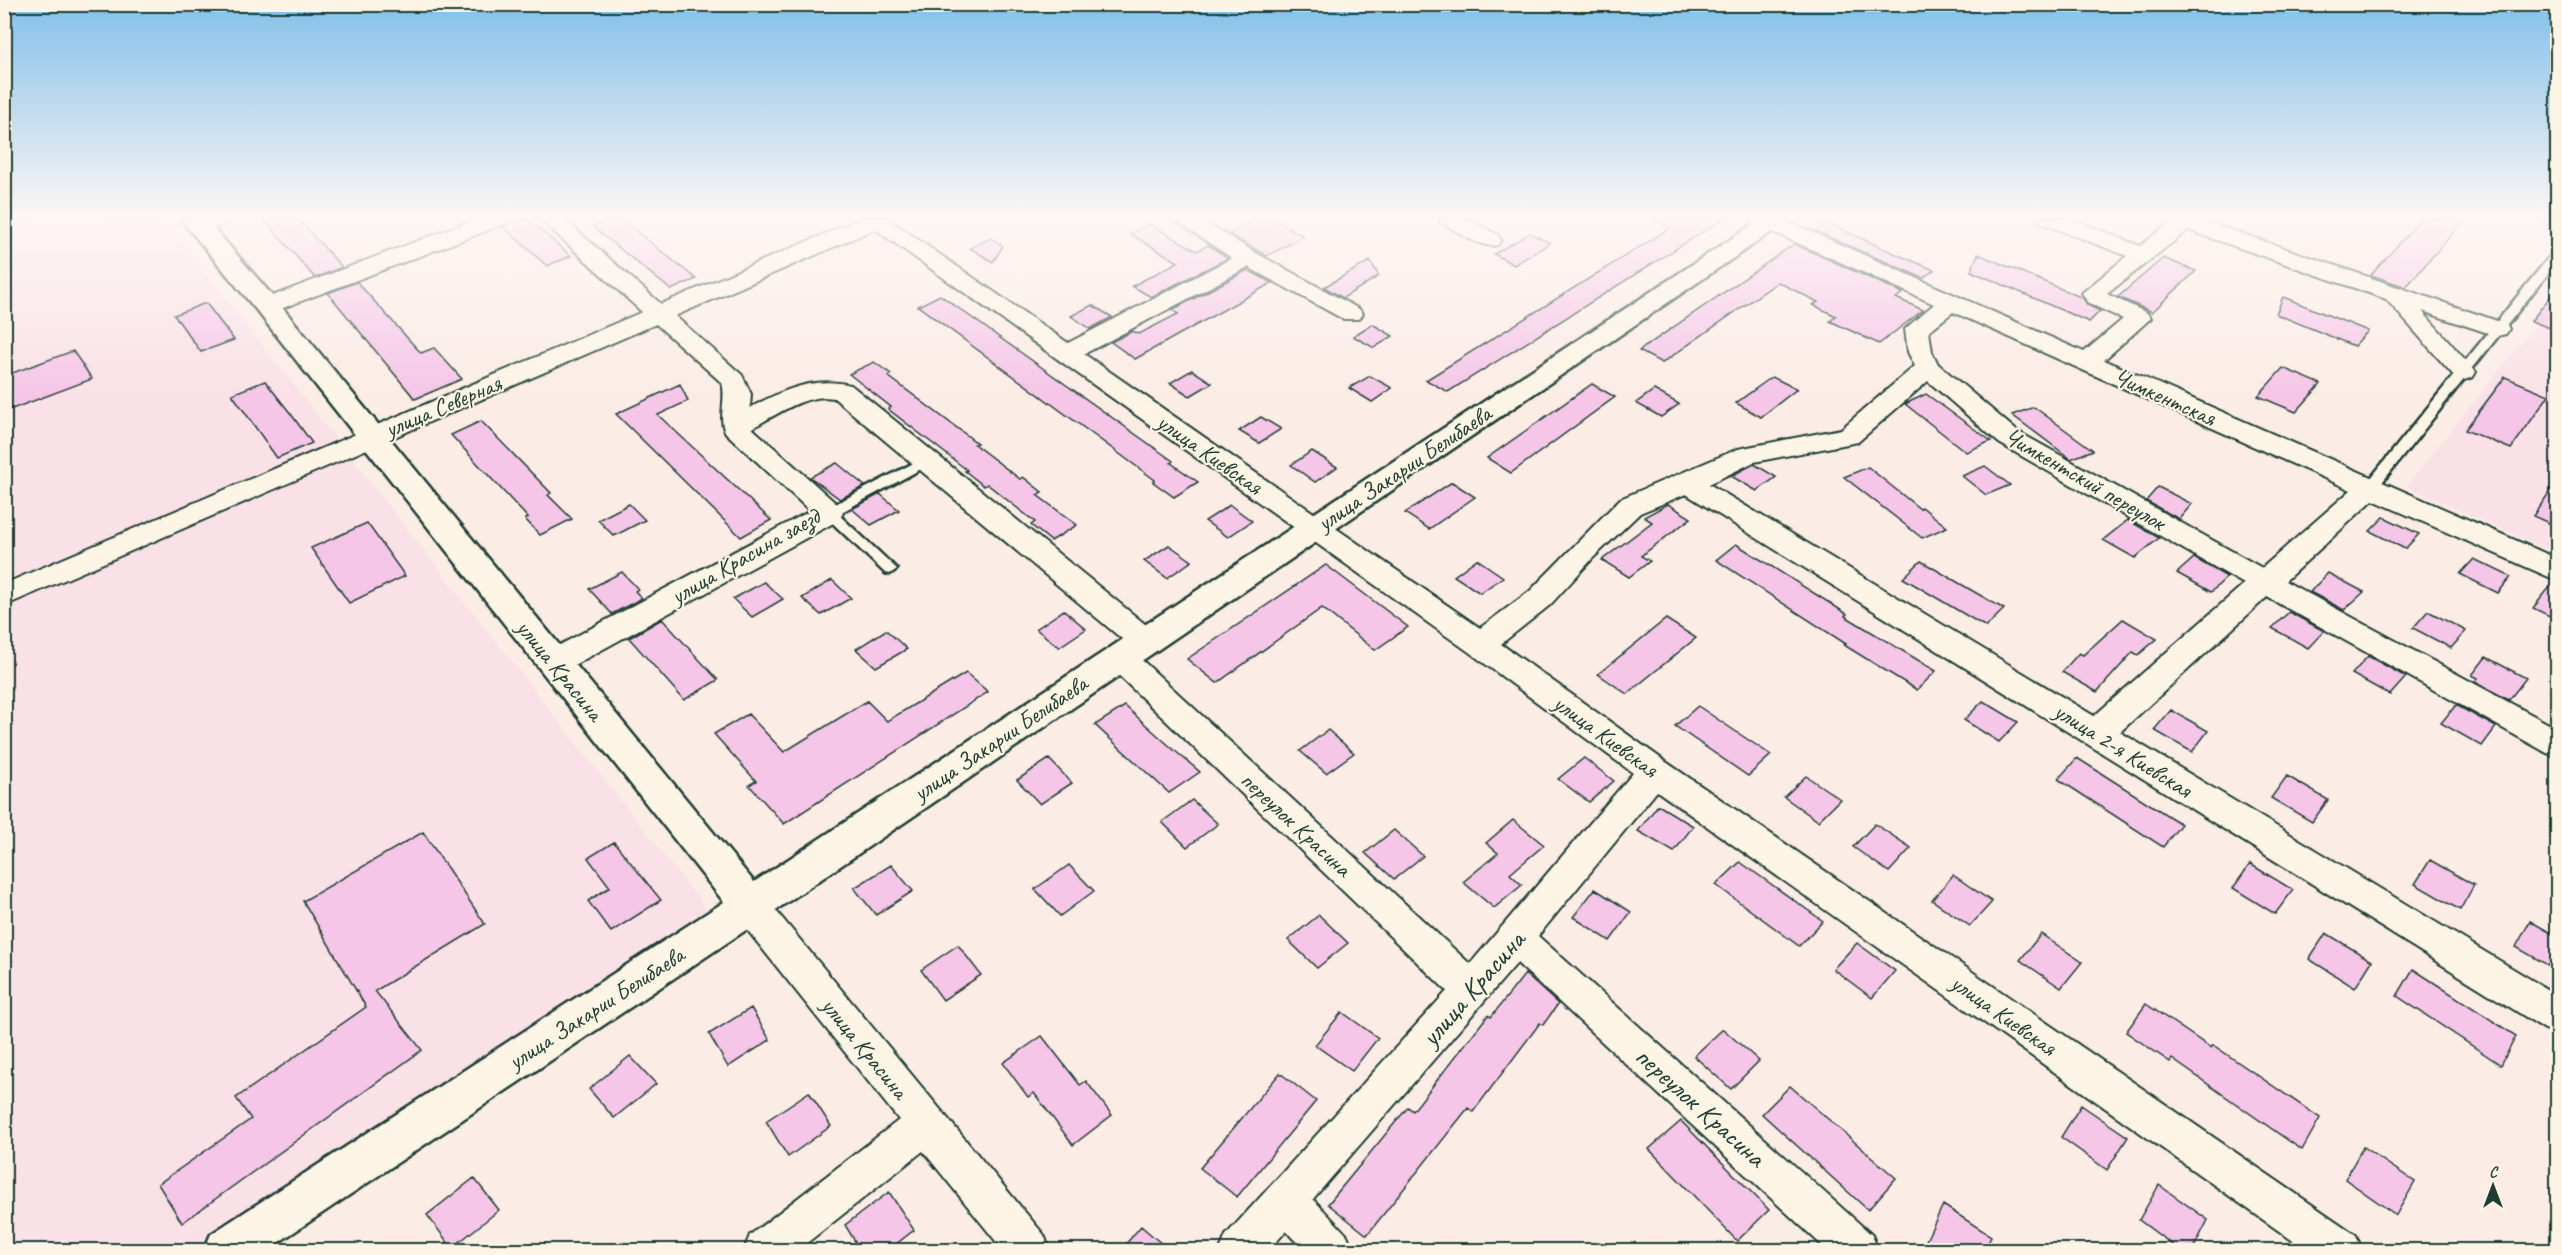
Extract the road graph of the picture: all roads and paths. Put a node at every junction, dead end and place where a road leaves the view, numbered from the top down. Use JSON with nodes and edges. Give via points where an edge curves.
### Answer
{"nodes":[{"id":1,"x":245,"y":277,"type":"edge"},
{"id":2,"x":345,"y":277,"type":"edge"},
{"id":3,"x":615,"y":277,"type":"edge"},
{"id":4,"x":746,"y":277,"type":"edge"},
{"id":5,"x":959,"y":277,"type":"edge"},
{"id":6,"x":1213,"y":277,"type":"edge"},
{"id":7,"x":1282,"y":277,"type":"edge"},
{"id":8,"x":1687,"y":277,"type":"edge"},
{"id":9,"x":1893,"y":277,"type":"edge"},
{"id":10,"x":2115,"y":277,"type":"edge"},
{"id":11,"x":2342,"y":277,"type":"edge"},
{"id":12,"x":2539,"y":277,"type":"edge"},
{"id":13,"x":2395,"y":296,"type":"junction"},
{"id":14,"x":1950,"y":303,"type":"junction"},
{"id":15,"x":267,"y":306,"type":"junction"},
{"id":16,"x":1351,"y":314,"type":"dead end"},
{"id":17,"x":658,"y":315,"type":"junction"},
{"id":18,"x":2497,"y":329,"type":"junction"},
{"id":19,"x":1067,"y":353,"type":"junction"},
{"id":20,"x":2087,"y":362,"type":"junction"},
{"id":21,"x":1928,"y":368,"type":"junction"},
{"id":22,"x":2464,"y":372,"type":"junction"},
{"id":23,"x":735,"y":426,"type":"junction"},
{"id":24,"x":370,"y":437,"type":"junction"},
{"id":25,"x":927,"y":460,"type":"junction"},
{"id":26,"x":1688,"y":483,"type":"junction"},
{"id":27,"x":2371,"y":487,"type":"junction"},
{"id":28,"x":829,"y":513,"type":"junction"},
{"id":29,"x":1314,"y":528,"type":"junction"},
{"id":30,"x":890,"y":569,"type":"dead end"},
{"id":31,"x":2558,"y":571,"type":"edge"},
{"id":32,"x":2263,"y":582,"type":"junction"},
{"id":33,"x":4,"y":596,"type":"edge"},
{"id":34,"x":1480,"y":644,"type":"junction"},
{"id":35,"x":1132,"y":650,"type":"junction"},
{"id":36,"x":554,"y":662,"type":"junction"},
{"id":37,"x":2096,"y":734,"type":"junction"},
{"id":38,"x":2558,"y":744,"type":"edge"},
{"id":39,"x":1654,"y":771,"type":"junction"},
{"id":40,"x":750,"y":906,"type":"junction"},
{"id":41,"x":1515,"y":938,"type":"junction"},
{"id":42,"x":1472,"y":990,"type":"junction"},
{"id":43,"x":2558,"y":1017,"type":"edge"},
{"id":44,"x":926,"y":1124,"type":"junction"},
{"id":45,"x":1286,"y":1202,"type":"junction"},
{"id":46,"x":227,"y":1251,"type":"edge"},
{"id":47,"x":765,"y":1251,"type":"edge"},
{"id":48,"x":1029,"y":1251,"type":"edge"},
{"id":49,"x":1241,"y":1251,"type":"edge"},
{"id":50,"x":1332,"y":1251,"type":"edge"},
{"id":51,"x":1857,"y":1251,"type":"edge"},
{"id":52,"x":2341,"y":1251,"type":"edge"}],
"edges":[{"from":1,"to":15,"type":"street","name":"улица Красина"},
{"from":2,"to":15,"type":"street"},
{"from":3,"to":17,"type":"street"},
{"from":4,"to":17,"type":"street","name":"улица Северная"},
{"from":5,"to":19,"type":"street","name":"улица Киевская"},
{"from":6,"to":19,"type":"street"},
{"from":7,"to":16,"type":"street"},
{"from":8,"to":29,"type":"street","name":"улица Закарии Белибаева"},
{"from":9,"to":14,"type":"street","name":"Чимкентская"},
{"from":10,"to":20,"type":"street","via":[[2094,293],[2096,298],[2139,318]]},
{"from":11,"to":13,"type":"street"},
{"from":12,"to":18,"type":"lane"},
{"from":13,"to":18,"type":"street"},
{"from":13,"to":22,"type":"street"},
{"from":14,"to":20,"type":"street","name":"Чимкентская"},
{"from":14,"to":21,"type":"street","via":[[1917,329],[1920,352]]},
{"from":15,"to":24,"type":"street","name":"улица Красина"},
{"from":17,"to":23,"type":"street","via":[[733,380],[738,394]]},
{"from":17,"to":24,"type":"street","name":"улица Северная"},
{"from":18,"to":22,"type":"lane"},
{"from":19,"to":29,"type":"street","name":"улица Киевская"},
{"from":20,"to":27,"type":"street","name":"Чимкентская"},
{"from":21,"to":26,"type":"street","via":[[1849,436],[1747,455]]},
{"from":21,"to":32,"type":"street","name":"Чимкентский переулок","via":[[2008,437]]},
{"from":22,"to":27,"type":"lane"},
{"from":23,"to":25,"type":"street","name":"переулок Красина","via":[[812,389],[831,387],[842,391]]},
{"from":23,"to":28,"type":"street","name":"улица Красина заезд"},
{"from":24,"to":33,"type":"street","name":"улица Северная"},
{"from":24,"to":36,"type":"street","name":"улица Красина"},
{"from":25,"to":28,"type":"lane"},
{"from":25,"to":35,"type":"street","name":"переулок Красина"},
{"from":26,"to":34,"type":"street","via":[[1630,506],[1540,598]]},
{"from":26,"to":37,"type":"street","name":"улица 2-я Киевская"},
{"from":27,"to":31,"type":"street","name":"Чимкентская"},
{"from":27,"to":32,"type":"street"},
{"from":28,"to":30,"type":"lane"},
{"from":28,"to":36,"type":"street","name":"улица Красина заезд"},
{"from":29,"to":34,"type":"street","name":"улица Киевская"},
{"from":29,"to":35,"type":"street","name":"улица Закарии Белибаева"},
{"from":32,"to":37,"type":"street"},
{"from":32,"to":38,"type":"street","name":"Чимкентский переулок"},
{"from":34,"to":39,"type":"street","name":"улица Киевская"},
{"from":35,"to":40,"type":"street","name":"улица Закарии Белибаева"},
{"from":35,"to":42,"type":"street","name":"переулок Красина"},
{"from":36,"to":40,"type":"street","name":"улица Красина"},
{"from":37,"to":43,"type":"street","name":"улица 2-я Киевская"},
{"from":39,"to":41,"type":"street","name":"улица Красина"},
{"from":39,"to":52,"type":"street","name":"улица Киевская"},
{"from":40,"to":44,"type":"street","name":"улица Красина"},
{"from":40,"to":46,"type":"street","name":"улица Закарии Белибаева"},
{"from":41,"to":42,"type":"street","name":"улица Красина"},
{"from":41,"to":51,"type":"street","name":"переулок Красина"},
{"from":42,"to":45,"type":"street","name":"улица Красина"},
{"from":44,"to":47,"type":"street","name":"улица Красина"},
{"from":44,"to":48,"type":"street","name":"улица Красина"},
{"from":45,"to":49,"type":"street","name":"улица Красина"},
{"from":45,"to":50,"type":"street"}]}
